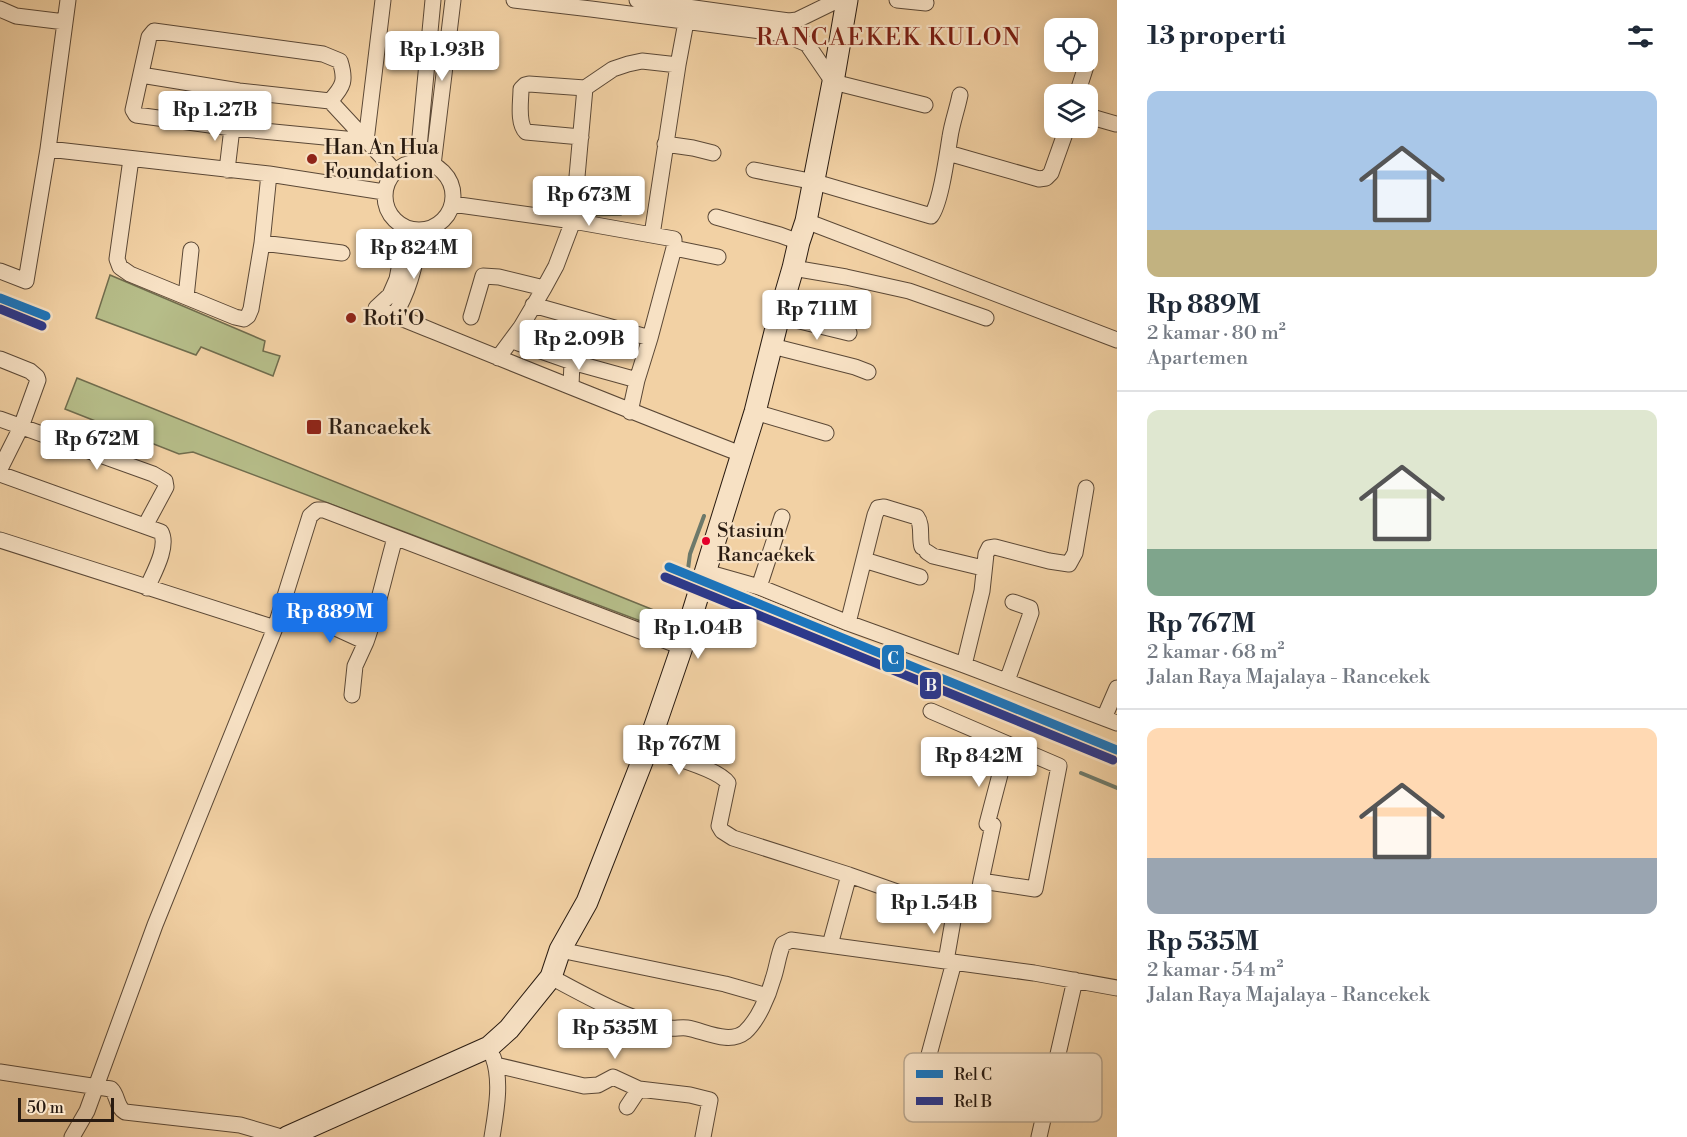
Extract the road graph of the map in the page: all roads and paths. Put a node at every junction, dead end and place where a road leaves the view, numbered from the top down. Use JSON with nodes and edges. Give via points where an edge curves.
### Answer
{"nodes":[{"id":1,"x":68,"y":0,"type":"edge"},
{"id":2,"x":383,"y":0,"type":"edge"},
{"id":3,"x":433,"y":0,"type":"edge"},
{"id":4,"x":453,"y":0,"type":"edge"},
{"id":5,"x":514,"y":0,"type":"edge"},
{"id":6,"x":637,"y":0,"type":"edge"},
{"id":7,"x":838,"y":0,"type":"edge"},
{"id":8,"x":847,"y":0,"type":"edge"},
{"id":9,"x":897,"y":0,"type":"edge"},
{"id":10,"x":926,"y":3,"type":"dead end"},
{"id":11,"x":592,"y":4,"type":"edge"},
{"id":12,"x":0,"y":9,"type":"edge"},
{"id":13,"x":64,"y":22,"type":"junction"},
{"id":14,"x":686,"y":22,"type":"junction"},
{"id":15,"x":678,"y":65,"type":"junction"},
{"id":16,"x":141,"y":75,"type":"junction"},
{"id":17,"x":833,"y":82,"type":"junction"},
{"id":18,"x":585,"y":87,"type":"junction"},
{"id":19,"x":239,"y":91,"type":"junction"},
{"id":20,"x":960,"y":96,"type":"dead end"},
{"id":21,"x":330,"y":101,"type":"junction"},
{"id":22,"x":925,"y":105,"type":"dead end"},
{"id":23,"x":1098,"y":119,"type":"edge"},
{"id":24,"x":1116,"y":124,"type":"edge"},
{"id":25,"x":232,"y":128,"type":"junction"},
{"id":26,"x":581,"y":137,"type":"junction"},
{"id":27,"x":1064,"y":138,"type":"edge"},
{"id":28,"x":366,"y":141,"type":"junction"},
{"id":29,"x":665,"y":144,"type":"junction"},
{"id":30,"x":48,"y":148,"type":"junction"},
{"id":31,"x":712,"y":153,"type":"dead end"},
{"id":32,"x":948,"y":153,"type":"junction"},
{"id":33,"x":131,"y":159,"type":"junction"},
{"id":34,"x":426,"y":164,"type":"junction"},
{"id":35,"x":227,"y":170,"type":"junction"},
{"id":36,"x":754,"y":170,"type":"dead end"},
{"id":37,"x":395,"y":171,"type":"junction"},
{"id":38,"x":269,"y":174,"type":"junction"},
{"id":39,"x":815,"y":182,"type":"junction"},
{"id":40,"x":384,"y":192,"type":"junction"},
{"id":41,"x":452,"y":204,"type":"junction"},
{"id":42,"x":716,"y":217,"type":"dead end"},
{"id":43,"x":573,"y":221,"type":"junction"},
{"id":44,"x":806,"y":221,"type":"junction"},
{"id":45,"x":414,"y":230,"type":"junction"},
{"id":46,"x":652,"y":235,"type":"junction"},
{"id":47,"x":799,"y":242,"type":"junction"},
{"id":48,"x":262,"y":243,"type":"junction"},
{"id":49,"x":674,"y":249,"type":"junction"},
{"id":50,"x":191,"y":250,"type":"dead end"},
{"id":51,"x":342,"y":252,"type":"dead end"},
{"id":52,"x":718,"y":257,"type":"dead end"},
{"id":53,"x":793,"y":268,"type":"junction"},
{"id":54,"x":0,"y":271,"type":"edge"},
{"id":55,"x":544,"y":288,"type":"junction"},
{"id":56,"x":186,"y":297,"type":"junction"},
{"id":57,"x":533,"y":305,"type":"junction"},
{"id":58,"x":779,"y":316,"type":"junction"},
{"id":59,"x":471,"y":317,"type":"dead end"},
{"id":60,"x":986,"y":318,"type":"dead end"},
{"id":61,"x":849,"y":333,"type":"dead end"},
{"id":62,"x":650,"y":338,"type":"junction"},
{"id":63,"x":512,"y":339,"type":"junction"},
{"id":64,"x":1117,"y":340,"type":"edge"},
{"id":65,"x":772,"y":346,"type":"junction"},
{"id":66,"x":498,"y":358,"type":"junction"},
{"id":67,"x":0,"y":359,"type":"edge"},
{"id":68,"x":572,"y":362,"type":"junction"},
{"id":69,"x":868,"y":372,"type":"dead end"},
{"id":70,"x":637,"y":380,"type":"junction"},
{"id":71,"x":571,"y":386,"type":"junction"},
{"id":72,"x":630,"y":412,"type":"junction"},
{"id":73,"x":755,"y":412,"type":"junction"},
{"id":74,"x":0,"y":419,"type":"edge"},
{"id":75,"x":21,"y":428,"type":"junction"},
{"id":76,"x":826,"y":433,"type":"dead end"},
{"id":77,"x":741,"y":454,"type":"junction"},
{"id":78,"x":0,"y":472,"type":"edge"},
{"id":79,"x":1086,"y":488,"type":"dead end"},
{"id":80,"x":782,"y":517,"type":"dead end"},
{"id":81,"x":145,"y":526,"type":"junction"},
{"id":82,"x":395,"y":538,"type":"junction"},
{"id":83,"x":0,"y":540,"type":"edge"},
{"id":84,"x":864,"y":560,"type":"junction"},
{"id":85,"x":983,"y":568,"type":"junction"},
{"id":86,"x":706,"y":572,"type":"junction"},
{"id":87,"x":920,"y":577,"type":"dead end"},
{"id":88,"x":759,"y":587,"type":"junction"},
{"id":89,"x":147,"y":588,"type":"junction"},
{"id":90,"x":1013,"y":602,"type":"dead end"},
{"id":91,"x":282,"y":604,"type":"junction"},
{"id":92,"x":848,"y":623,"type":"junction"},
{"id":93,"x":276,"y":628,"type":"junction"},
{"id":94,"x":366,"y":642,"type":"junction"},
{"id":95,"x":682,"y":647,"type":"junction"},
{"id":96,"x":964,"y":665,"type":"junction"},
{"id":97,"x":1007,"y":681,"type":"junction"},
{"id":98,"x":1117,"y":688,"type":"edge"},
{"id":99,"x":352,"y":695,"type":"dead end"},
{"id":100,"x":931,"y":711,"type":"dead end"},
{"id":101,"x":1111,"y":721,"type":"edge"},
{"id":102,"x":1008,"y":744,"type":"junction"},
{"id":103,"x":647,"y":748,"type":"junction"},
{"id":104,"x":849,"y":875,"type":"junction"},
{"id":105,"x":981,"y":881,"type":"junction"},
{"id":106,"x":954,"y":911,"type":"junction"},
{"id":107,"x":830,"y":945,"type":"junction"},
{"id":108,"x":560,"y":950,"type":"junction"},
{"id":109,"x":950,"y":962,"type":"junction"},
{"id":110,"x":551,"y":977,"type":"junction"},
{"id":111,"x":1075,"y":980,"type":"junction"},
{"id":112,"x":1117,"y":988,"type":"edge"},
{"id":113,"x":767,"y":996,"type":"junction"},
{"id":114,"x":929,"y":1053,"type":"edge"},
{"id":115,"x":1058,"y":1053,"type":"edge"},
{"id":116,"x":493,"y":1056,"type":"junction"},
{"id":117,"x":0,"y":1072,"type":"edge"},
{"id":118,"x":96,"y":1087,"type":"junction"},
{"id":119,"x":639,"y":1089,"type":"junction"},
{"id":120,"x":627,"y":1107,"type":"dead end"},
{"id":121,"x":1042,"y":1122,"type":"edge"},
{"id":122,"x":72,"y":1137,"type":"edge"},
{"id":123,"x":281,"y":1137,"type":"edge"},
{"id":124,"x":287,"y":1137,"type":"edge"},
{"id":125,"x":492,"y":1137,"type":"edge"},
{"id":126,"x":704,"y":1137,"type":"edge"},
{"id":127,"x":1039,"y":1137,"type":"edge"}],
"edges":[{"from":1,"to":13,"type":"street"},
{"from":2,"to":28,"type":"street"},
{"from":3,"to":34,"type":"street","via":[[419,147]]},
{"from":4,"to":34,"type":"street"},
{"from":5,"to":11,"type":"street"},
{"from":6,"to":7,"type":"street","via":[[789,21]]},
{"from":8,"to":17,"type":"main road"},
{"from":9,"to":10,"type":"street"},
{"from":11,"to":14,"type":"street"},
{"from":12,"to":13,"type":"street","via":[[16,16]]},
{"from":13,"to":30,"type":"street"},
{"from":14,"to":15,"type":"street"},
{"from":14,"to":17,"type":"street","via":[[784,34],[807,44]]},
{"from":15,"to":18,"type":"street","via":[[642,61],[628,64]]},
{"from":15,"to":29,"type":"street"},
{"from":16,"to":19,"type":"street"},
{"from":16,"to":21,"type":"street","via":[[149,37],[154,31],[300,50],[340,61],[344,75],[339,91]]},
{"from":16,"to":25,"type":"street","via":[[136,115]]},
{"from":17,"to":22,"type":"street"},
{"from":17,"to":39,"type":"main road"},
{"from":18,"to":26,"type":"street"},
{"from":18,"to":26,"type":"street","via":[[529,84],[521,89],[521,120],[526,132]]},
{"from":19,"to":21,"type":"street"},
{"from":19,"to":25,"type":"street"},
{"from":20,"to":32,"type":"street"},
{"from":21,"to":28,"type":"street"},
{"from":23,"to":24,"type":"street"},
{"from":25,"to":28,"type":"street"},
{"from":25,"to":35,"type":"street"},
{"from":26,"to":43,"type":"street"},
{"from":27,"to":32,"type":"street","via":[[1052,173],[1039,179]]},
{"from":28,"to":37,"type":"street"},
{"from":29,"to":31,"type":"street"},
{"from":29,"to":46,"type":"street"},
{"from":30,"to":33,"type":"street"},
{"from":30,"to":54,"type":"street","via":[[26,281]]},
{"from":32,"to":39,"type":"street","via":[[931,216]]},
{"from":33,"to":35,"type":"street"},
{"from":33,"to":56,"type":"street","via":[[117,259],[120,267]]},
{"from":34,"to":37,"type":"street","via":[[405,165]]},
{"from":34,"to":41,"type":"street","via":[[446,176],[453,194]]},
{"from":35,"to":38,"type":"street"},
{"from":36,"to":39,"type":"street"},
{"from":37,"to":40,"type":"street"},
{"from":38,"to":40,"type":"street"},
{"from":38,"to":48,"type":"street"},
{"from":39,"to":44,"type":"main road"},
{"from":40,"to":45,"type":"street","via":[[389,214],[397,223]]},
{"from":41,"to":43,"type":"street"},
{"from":41,"to":45,"type":"street","via":[[448,214],[434,227]]},
{"from":42,"to":47,"type":"street"},
{"from":43,"to":46,"type":"street"},
{"from":43,"to":55,"type":"street"},
{"from":44,"to":47,"type":"main road"},
{"from":44,"to":64,"type":"street"},
{"from":45,"to":66,"type":"street","via":[[390,295],[376,308]]},
{"from":46,"to":49,"type":"street","via":[[674,239]]},
{"from":47,"to":53,"type":"main road"},
{"from":48,"to":51,"type":"street"},
{"from":48,"to":56,"type":"street","via":[[251,309],[244,319]]},
{"from":49,"to":52,"type":"street"},
{"from":49,"to":62,"type":"street"},
{"from":50,"to":56,"type":"street"},
{"from":53,"to":58,"type":"main road"},
{"from":53,"to":60,"type":"street","via":[[909,291]]},
{"from":55,"to":57,"type":"street"},
{"from":55,"to":59,"type":"street","via":[[483,276]]},
{"from":57,"to":62,"type":"street"},
{"from":57,"to":63,"type":"street"},
{"from":58,"to":61,"type":"street"},
{"from":58,"to":65,"type":"main road"},
{"from":62,"to":70,"type":"street"},
{"from":63,"to":66,"type":"street"},
{"from":63,"to":68,"type":"street"},
{"from":65,"to":69,"type":"street"},
{"from":65,"to":73,"type":"main road"},
{"from":66,"to":71,"type":"street"},
{"from":67,"to":75,"type":"street","via":[[30,371],[38,380]]},
{"from":68,"to":70,"type":"street"},
{"from":68,"to":71,"type":"street"},
{"from":70,"to":72,"type":"street"},
{"from":71,"to":72,"type":"street"},
{"from":72,"to":77,"type":"street"},
{"from":73,"to":76,"type":"street"},
{"from":73,"to":77,"type":"main road"},
{"from":74,"to":75,"type":"street"},
{"from":75,"to":78,"type":"street"},
{"from":75,"to":81,"type":"street","via":[[165,481],[166,488]]},
{"from":77,"to":86,"type":"main road"},
{"from":78,"to":81,"type":"street"},
{"from":79,"to":85,"type":"street","via":[[1070,564],[992,547]]},
{"from":80,"to":88,"type":"street"},
{"from":81,"to":89,"type":"street","via":[[164,537],[162,553]]},
{"from":82,"to":91,"type":"street","via":[[317,510],[310,516]]},
{"from":82,"to":94,"type":"street"},
{"from":82,"to":95,"type":"street"},
{"from":83,"to":89,"type":"street"},
{"from":84,"to":85,"type":"street","via":[[878,508],[884,507],[917,517],[921,543],[933,556]]},
{"from":84,"to":87,"type":"street"},
{"from":84,"to":92,"type":"street"},
{"from":85,"to":96,"type":"street"},
{"from":86,"to":88,"type":"street"},
{"from":86,"to":95,"type":"main road"},
{"from":88,"to":92,"type":"street"},
{"from":89,"to":93,"type":"street"},
{"from":90,"to":97,"type":"street","via":[[1030,608],[1030,613]]},
{"from":91,"to":93,"type":"street"},
{"from":91,"to":94,"type":"street"},
{"from":92,"to":96,"type":"street"},
{"from":93,"to":118,"type":"street","via":[[155,925]]},
{"from":94,"to":99,"type":"street","via":[[355,666]]},
{"from":95,"to":103,"type":"main road"},
{"from":96,"to":97,"type":"street"},
{"from":97,"to":101,"type":"street"},
{"from":98,"to":101,"type":"street"},
{"from":100,"to":102,"type":"street"},
{"from":102,"to":105,"type":"street","via":[[987,824],[993,825]]},
{"from":102,"to":105,"type":"street","via":[[1059,766],[1039,869],[1035,889]]},
{"from":103,"to":104,"type":"street","via":[[723,776],[728,783],[719,826],[733,838]]},
{"from":103,"to":108,"type":"main road","via":[[587,902]]},
{"from":104,"to":106,"type":"street"},
{"from":104,"to":107,"type":"street"},
{"from":105,"to":106,"type":"street","via":[[976,911]]},
{"from":106,"to":109,"type":"street"},
{"from":107,"to":109,"type":"street"},
{"from":107,"to":113,"type":"street","via":[[791,940],[783,944]]},
{"from":108,"to":110,"type":"main road"},
{"from":108,"to":113,"type":"street"},
{"from":109,"to":111,"type":"street"},
{"from":109,"to":114,"type":"street"},
{"from":110,"to":113,"type":"street","via":[[644,1021],[726,1038],[745,1031]]},
{"from":110,"to":116,"type":"main road","via":[[509,1029]]},
{"from":111,"to":112,"type":"street"},
{"from":111,"to":115,"type":"street"},
{"from":116,"to":119,"type":"street","via":[[584,1086],[598,1085],[613,1077]]},
{"from":116,"to":124,"type":"main road"},
{"from":116,"to":125,"type":"street","via":[[497,1096]]},
{"from":117,"to":118,"type":"street"},
{"from":118,"to":122,"type":"street"},
{"from":118,"to":123,"type":"street","via":[[115,1092],[125,1112],[240,1125]]},
{"from":119,"to":120,"type":"street"},
{"from":119,"to":126,"type":"street","via":[[710,1100]]},
{"from":121,"to":127,"type":"street"}]}
